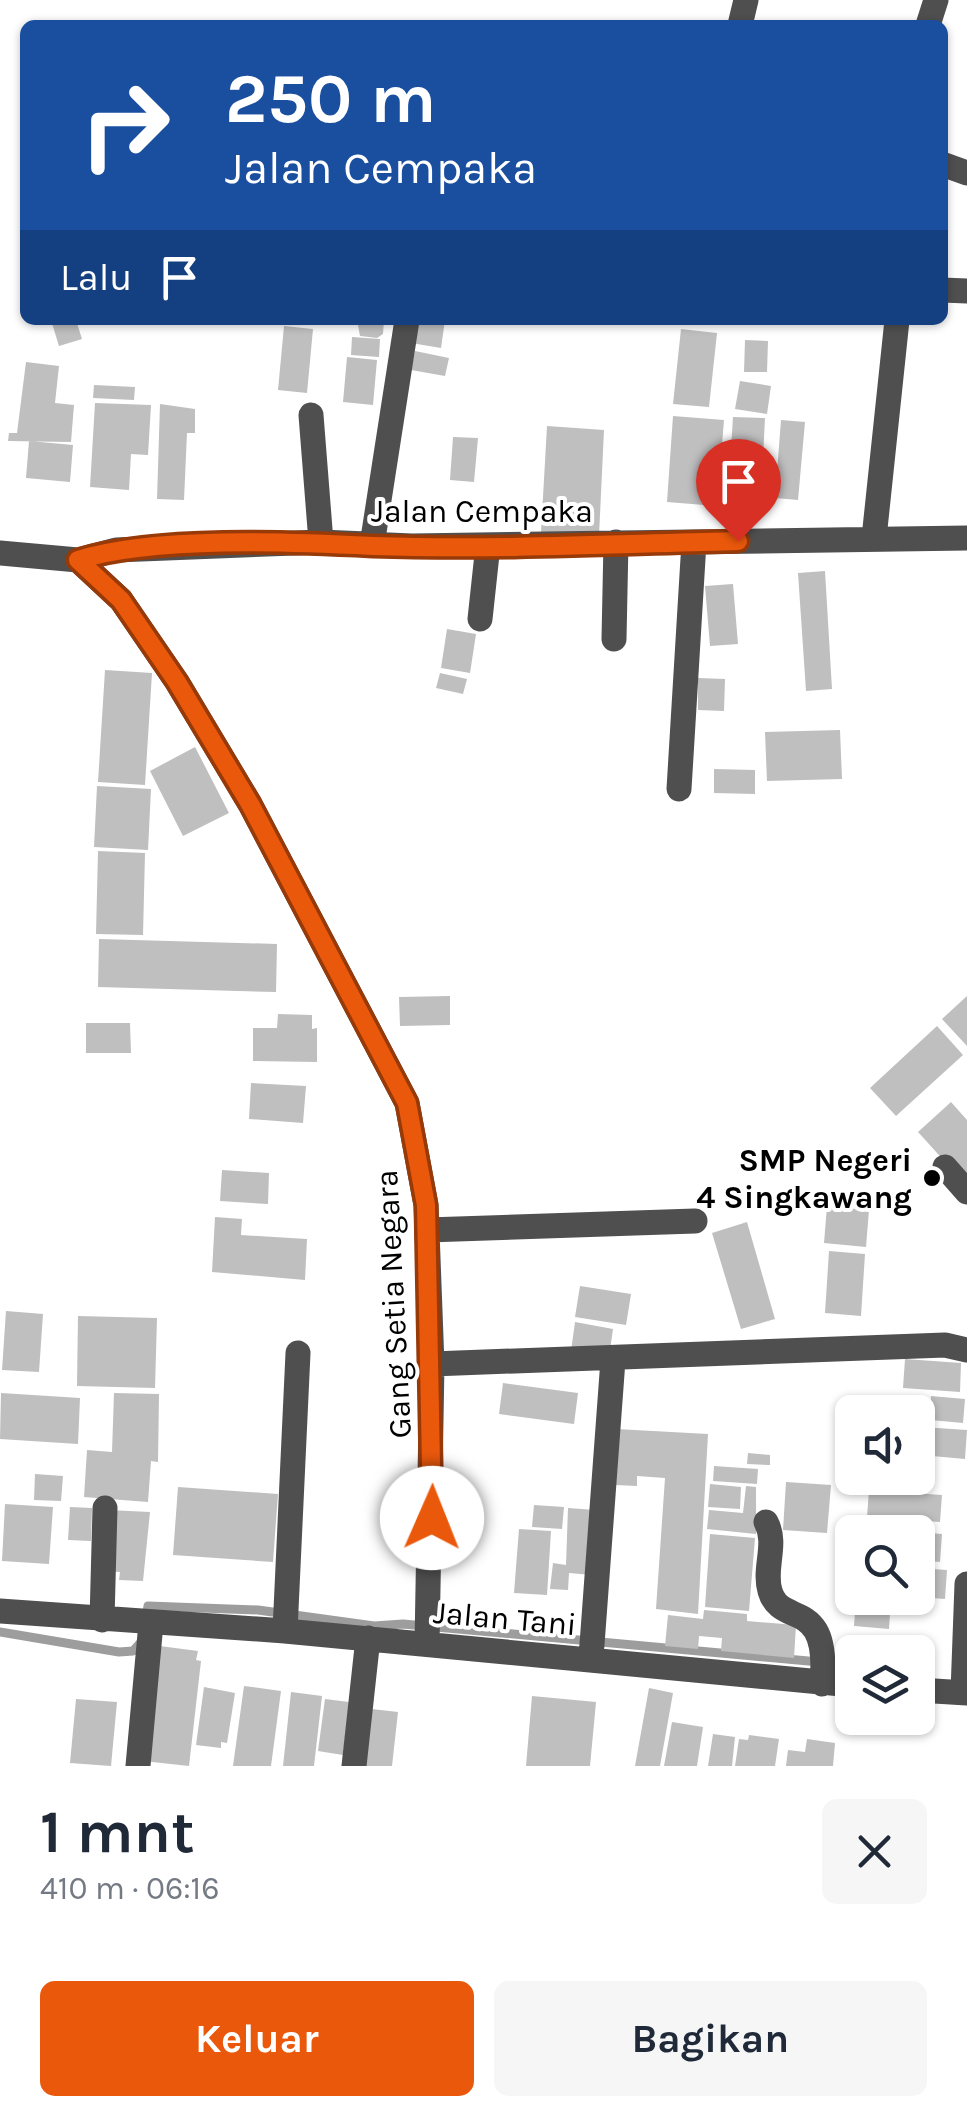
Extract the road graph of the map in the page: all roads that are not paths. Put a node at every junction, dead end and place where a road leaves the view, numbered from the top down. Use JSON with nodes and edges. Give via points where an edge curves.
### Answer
{"nodes":[{"id":1,"x":406,"y":325,"type":"edge"},
{"id":2,"x":896,"y":325,"type":"edge"},
{"id":3,"x":311,"y":416,"type":"dead end"},
{"id":4,"x":874,"y":538,"type":"junction"},
{"id":5,"x":967,"y":538,"type":"edge"},
{"id":6,"x":322,"y":542,"type":"junction"},
{"id":7,"x":372,"y":546,"type":"junction"},
{"id":8,"x":0,"y":552,"type":"edge"},
{"id":9,"x":487,"y":558,"type":"junction"},
{"id":10,"x":616,"y":558,"type":"junction"},
{"id":11,"x":694,"y":558,"type":"junction"},
{"id":12,"x":78,"y":560,"type":"junction"},
{"id":13,"x":480,"y":619,"type":"dead end"},
{"id":14,"x":614,"y":638,"type":"dead end"},
{"id":15,"x":680,"y":789,"type":"dead end"},
{"id":16,"x":944,"y":1166,"type":"dead end"},
{"id":17,"x":967,"y":1192,"type":"edge"},
{"id":18,"x":696,"y":1221,"type":"dead end"},
{"id":19,"x":427,"y":1230,"type":"junction"},
{"id":20,"x":967,"y":1350,"type":"edge"},
{"id":21,"x":298,"y":1353,"type":"dead end"},
{"id":22,"x":612,"y":1360,"type":"junction"},
{"id":23,"x":432,"y":1364,"type":"junction"},
{"id":24,"x":105,"y":1508,"type":"dead end"},
{"id":25,"x":766,"y":1522,"type":"dead end"},
{"id":26,"x":967,"y":1584,"type":"edge"},
{"id":27,"x":0,"y":1611,"type":"edge"},
{"id":28,"x":102,"y":1620,"type":"junction"},
{"id":29,"x":286,"y":1631,"type":"junction"},
{"id":30,"x":147,"y":1633,"type":"junction"},
{"id":31,"x":428,"y":1637,"type":"junction"},
{"id":32,"x":368,"y":1638,"type":"junction"},
{"id":33,"x":592,"y":1652,"type":"junction"},
{"id":34,"x":823,"y":1669,"type":"junction"},
{"id":35,"x":835,"y":1676,"type":"edge"},
{"id":36,"x":935,"y":1691,"type":"edge"},
{"id":37,"x":965,"y":1693,"type":"edge"},
{"id":38,"x":138,"y":1766,"type":"edge"},
{"id":39,"x":354,"y":1766,"type":"edge"}],
"edges":[{"from":1,"to":7,"type":"street"},
{"from":2,"to":4,"type":"street"},
{"from":3,"to":6,"type":"street"},
{"from":4,"to":5,"type":"street","name":"Jalan Cempaka"},
{"from":4,"to":11,"type":"street","name":"Jalan Cempaka"},
{"from":6,"to":7,"type":"street","name":"Jalan Cempaka"},
{"from":6,"to":12,"type":"street","name":"Jalan Cempaka","via":[[116,550]]},
{"from":7,"to":9,"type":"street","name":"Jalan Cempaka"},
{"from":8,"to":12,"type":"street","name":"Jalan Cempaka"},
{"from":9,"to":10,"type":"street","name":"Jalan Cempaka"},
{"from":9,"to":13,"type":"street"},
{"from":10,"to":11,"type":"street","name":"Jalan Cempaka"},
{"from":10,"to":14,"type":"street"},
{"from":11,"to":15,"type":"street"},
{"from":12,"to":19,"type":"street","name":"Gang Setia Negara","via":[[149,638],[340,969],[407,1103]]},
{"from":16,"to":17,"type":"street"},
{"from":18,"to":19,"type":"street"},
{"from":19,"to":23,"type":"street","name":"Gang Setia Negara"},
{"from":20,"to":22,"type":"street"},
{"from":21,"to":29,"type":"street"},
{"from":22,"to":23,"type":"street"},
{"from":22,"to":33,"type":"street"},
{"from":23,"to":31,"type":"street","name":"Gang Setia Negara"},
{"from":24,"to":28,"type":"street"},
{"from":25,"to":34,"type":"street","via":[[772,1542],[769,1590],[811,1622]]},
{"from":26,"to":37,"type":"street"},
{"from":27,"to":28,"type":"street","name":"Jalan Tani"},
{"from":28,"to":30,"type":"street","name":"Jalan Tani"},
{"from":29,"to":30,"type":"street","name":"Jalan Tani"},
{"from":29,"to":32,"type":"street","name":"Jalan Tani"},
{"from":30,"to":38,"type":"street"},
{"from":31,"to":32,"type":"street","name":"Jalan Tani"},
{"from":31,"to":33,"type":"street","name":"Jalan Tani"},
{"from":32,"to":39,"type":"street"},
{"from":33,"to":34,"type":"street","name":"Jalan Tani"},
{"from":34,"to":35,"type":"street","name":"Jalan Tani"},
{"from":36,"to":37,"type":"street"}]}
